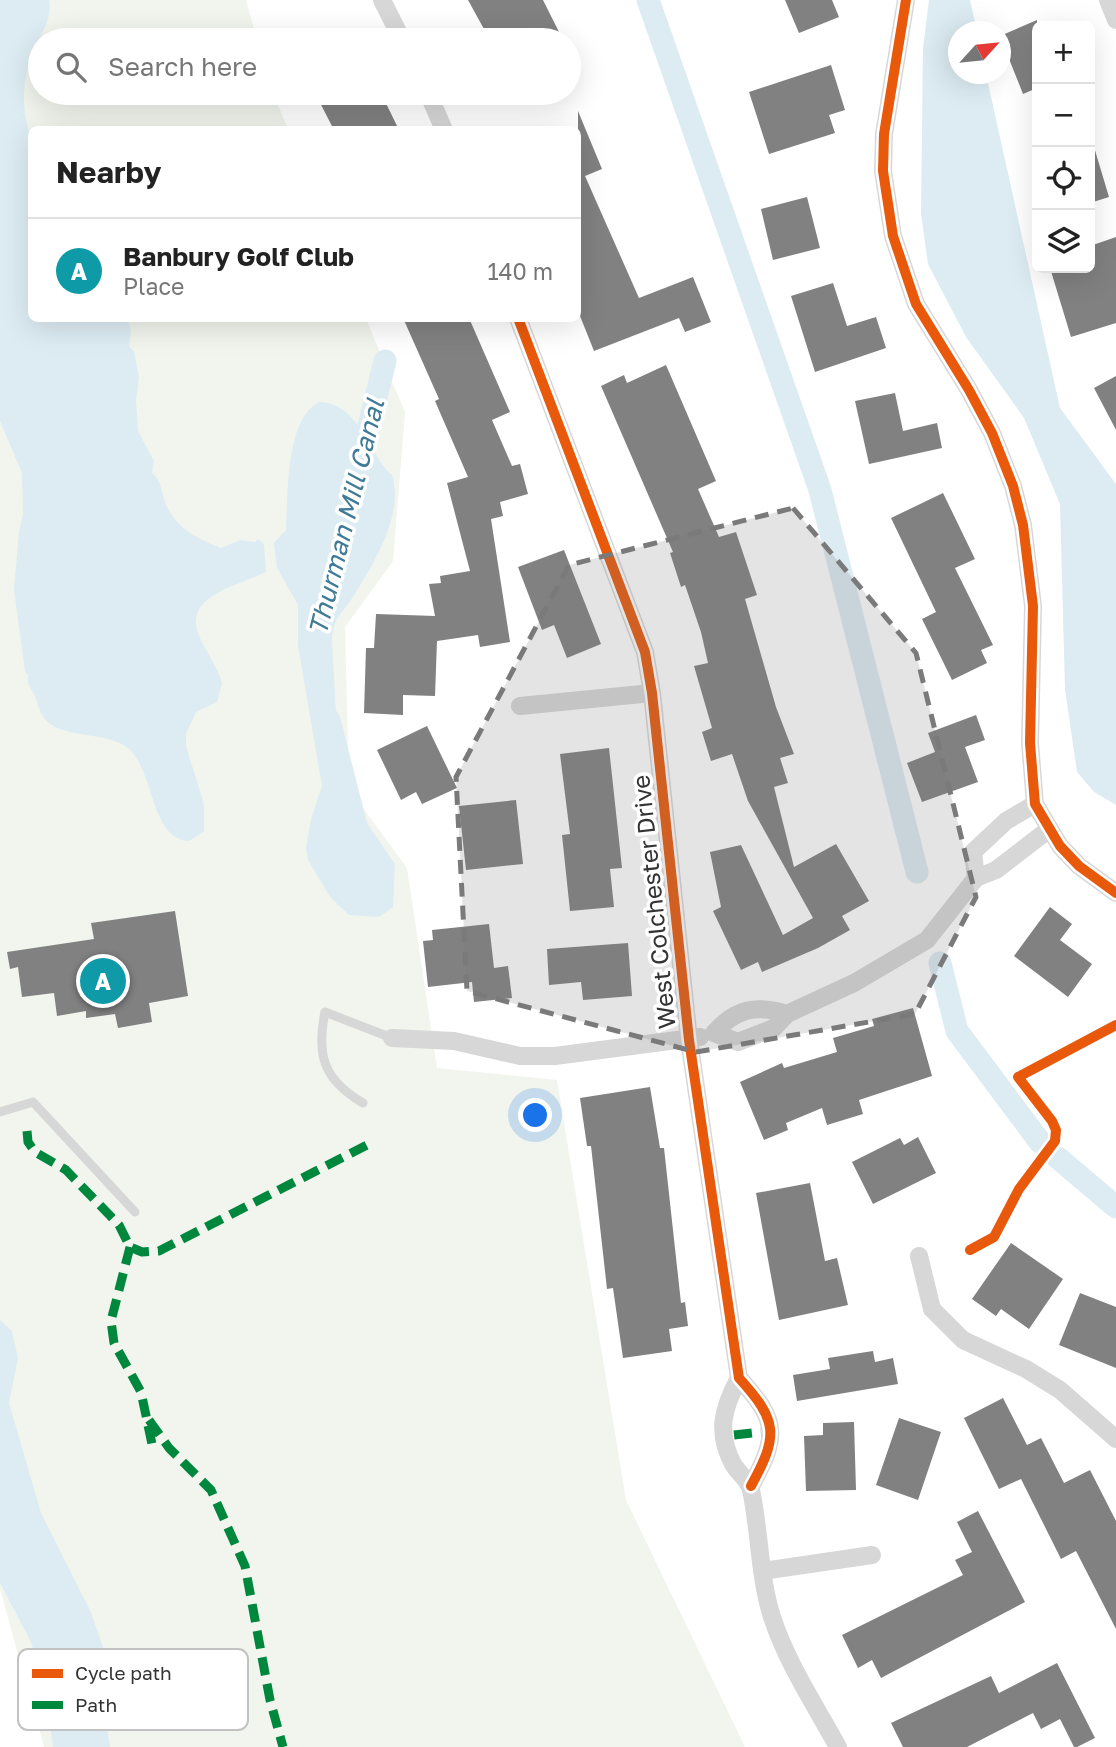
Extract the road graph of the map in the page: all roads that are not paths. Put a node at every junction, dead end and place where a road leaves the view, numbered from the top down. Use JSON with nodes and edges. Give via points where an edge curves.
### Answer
{"nodes":[{"id":1,"x":382,"y":0,"type":"edge"},
{"id":2,"x":906,"y":0,"type":"edge"},
{"id":3,"x":1108,"y":0,"type":"edge"},
{"id":4,"x":1116,"y":20,"type":"edge"},
{"id":5,"x":396,"y":28,"type":"edge"},
{"id":6,"x":433,"y":105,"type":"edge"},
{"id":7,"x":442,"y":126,"type":"edge"},
{"id":8,"x":520,"y":322,"type":"edge"},
{"id":9,"x":652,"y":693,"type":"junction"},
{"id":10,"x":520,"y":706,"type":"dead end"},
{"id":11,"x":1035,"y":804,"type":"junction"},
{"id":12,"x":1048,"y":830,"type":"junction"},
{"id":13,"x":976,"y":878,"type":"junction"},
{"id":14,"x":1116,"y":892,"type":"edge"},
{"id":15,"x":787,"y":1014,"type":"junction"},
{"id":16,"x":714,"y":1033,"type":"junction"},
{"id":17,"x":391,"y":1038,"type":"joint"},
{"id":18,"x":689,"y":1040,"type":"junction"},
{"id":19,"x":363,"y":1103,"type":"dead end"},
{"id":20,"x":0,"y":1112,"type":"edge"},
{"id":21,"x":135,"y":1212,"type":"dead end"},
{"id":22,"x":919,"y":1256,"type":"dead end"},
{"id":23,"x":738,"y":1378,"type":"junction"},
{"id":24,"x":1116,"y":1439,"type":"edge"},
{"id":25,"x":751,"y":1486,"type":"junction"},
{"id":26,"x":872,"y":1555,"type":"dead end"},
{"id":27,"x":762,"y":1572,"type":"junction"},
{"id":28,"x":838,"y":1747,"type":"edge"}],
"edges":[{"from":1,"to":5,"type":"street"},
{"from":2,"to":11,"type":"street","via":[[884,134],[887,202],[902,269],[916,304],[992,433],[1023,525],[1034,606],[1030,743]]},
{"from":3,"to":4,"type":"street"},
{"from":6,"to":7,"type":"street"},
{"from":8,"to":9,"type":"street","name":"West Colchester Drive","via":[[634,618]]},
{"from":9,"to":10,"type":"street"},
{"from":9,"to":18,"type":"street","name":"West Colchester Drive"},
{"from":11,"to":12,"type":"street"},
{"from":11,"to":13,"type":"street","via":[[1006,821],[973,852]]},
{"from":12,"to":13,"type":"street","via":[[996,870]]},
{"from":12,"to":14,"type":"street","via":[[1079,866]]},
{"from":13,"to":15,"type":"street","via":[[927,940],[854,983]]},
{"from":15,"to":16,"type":"street","via":[[767,1007],[729,1016]]},
{"from":15,"to":16,"type":"street","via":[[774,1028],[737,1042]]},
{"from":16,"to":18,"type":"street"},
{"from":17,"to":18,"type":"street","via":[[454,1041],[520,1056]]},
{"from":17,"to":19,"type":"lane","via":[[325,1012],[320,1039],[327,1069],[341,1090]]},
{"from":18,"to":23,"type":"street","name":"West Colchester Drive"},
{"from":20,"to":21,"type":"lane","via":[[33,1102]]},
{"from":22,"to":24,"type":"street","via":[[932,1309],[963,1340],[1060,1390]]},
{"from":23,"to":25,"type":"street","via":[[724,1406],[722,1426],[734,1465]]},
{"from":23,"to":25,"type":"street","via":[[761,1402],[771,1431],[770,1452]]},
{"from":25,"to":27,"type":"street"},
{"from":26,"to":27,"type":"street"},
{"from":27,"to":28,"type":"street","via":[[772,1617],[786,1651]]}]}
